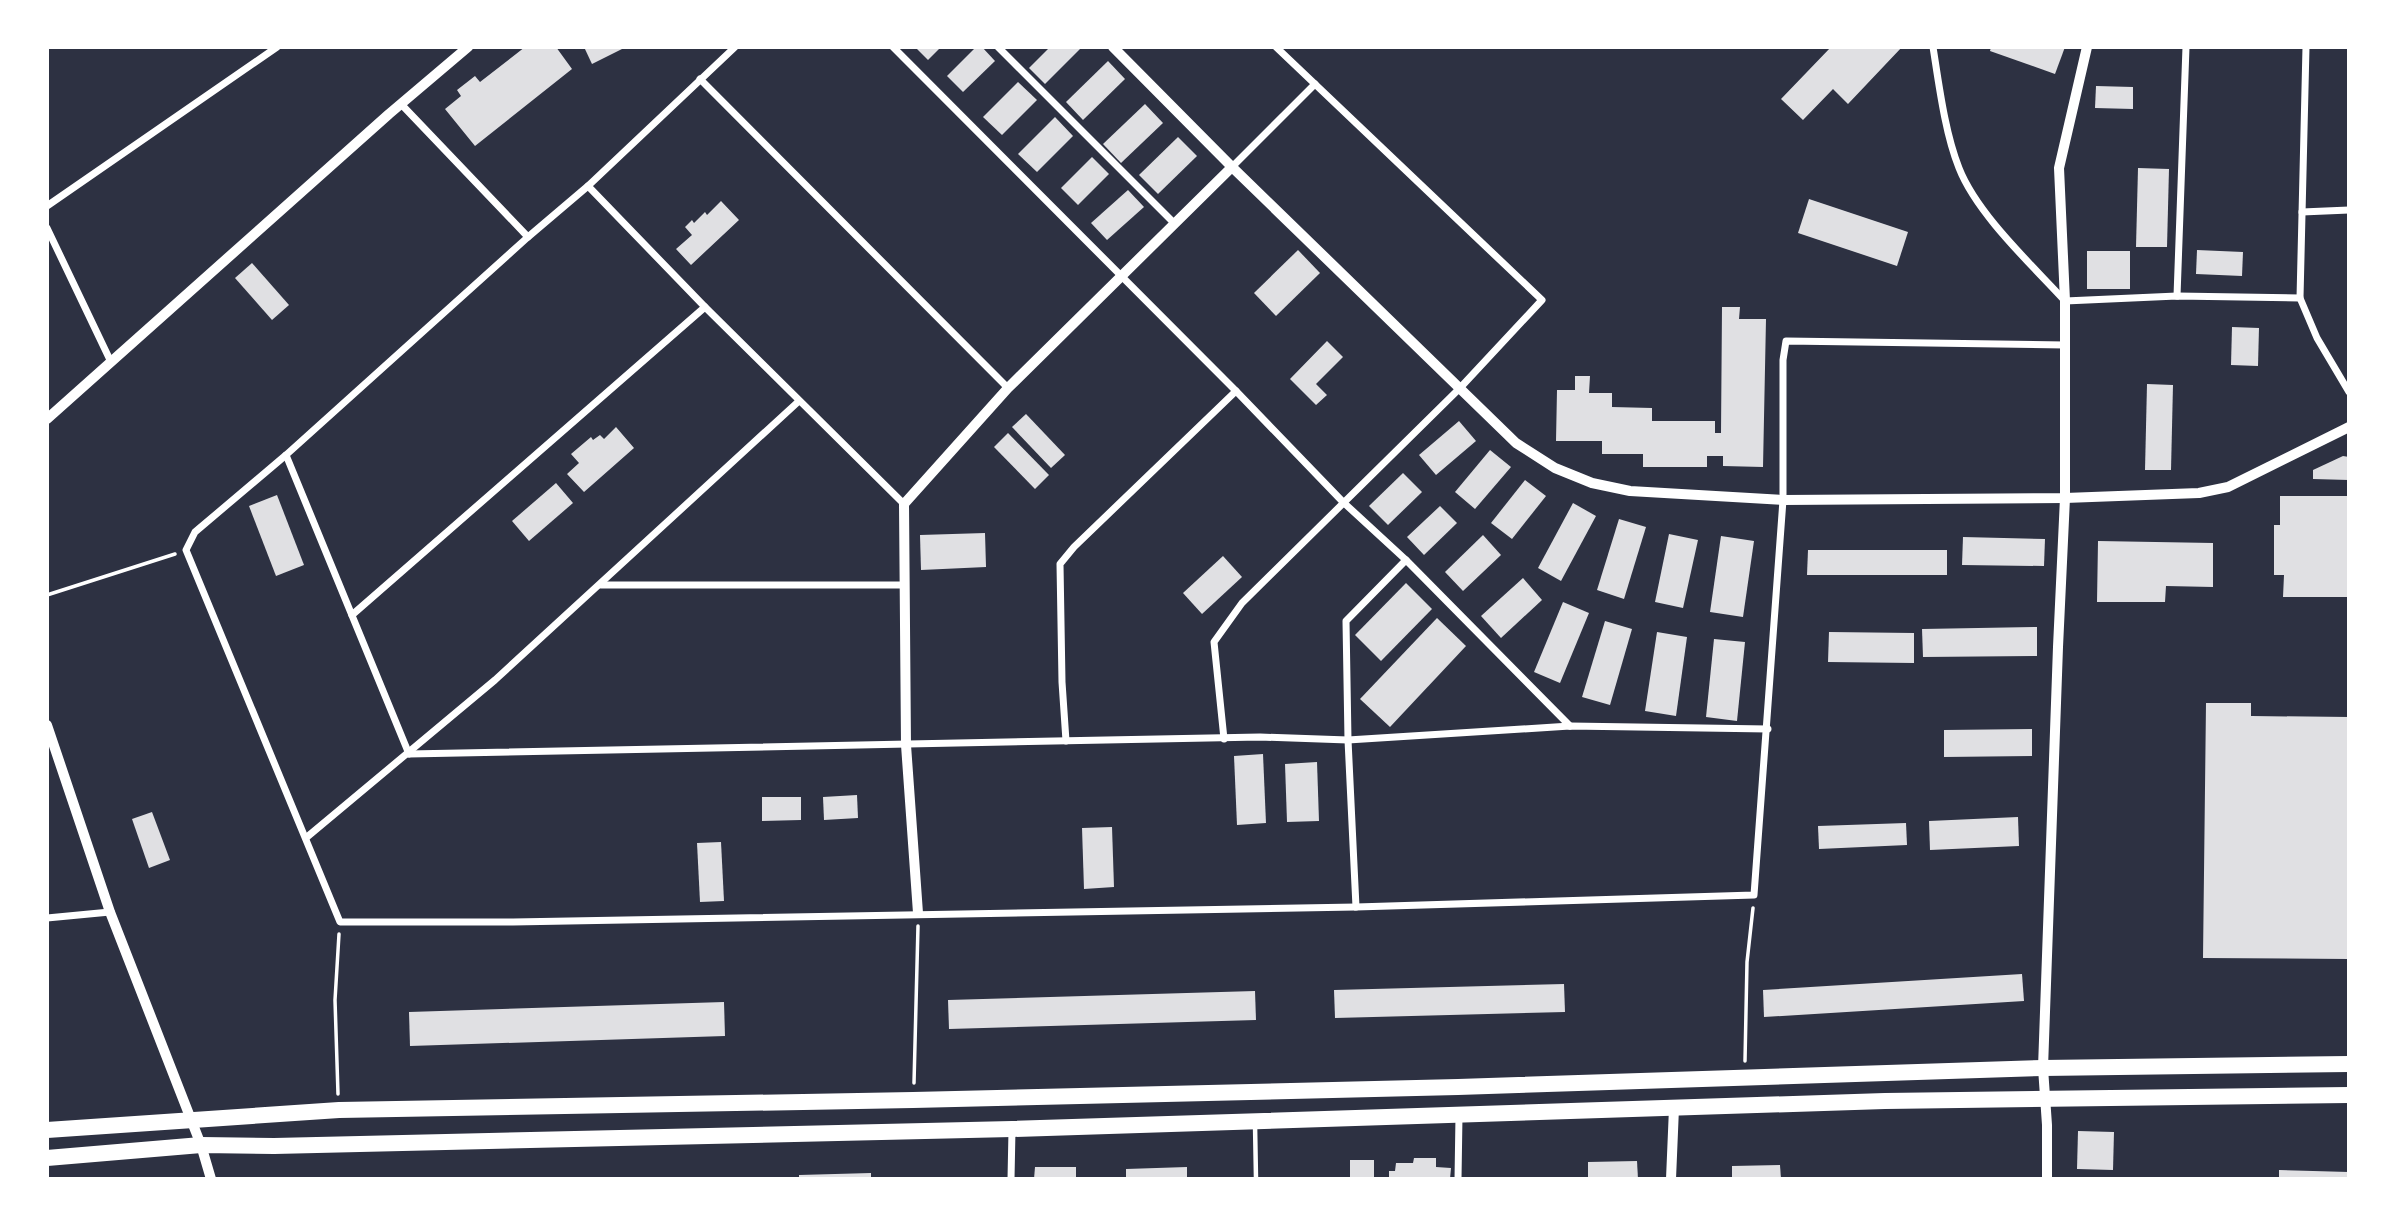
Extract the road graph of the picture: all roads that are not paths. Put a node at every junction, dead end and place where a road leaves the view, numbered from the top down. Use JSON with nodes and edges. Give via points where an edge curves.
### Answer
{"nodes":[{"id":1,"x":277,"y":47,"type":"edge"},
{"id":2,"x":468,"y":47,"type":"edge"},
{"id":3,"x":735,"y":47,"type":"edge"},
{"id":4,"x":892,"y":47,"type":"edge"},
{"id":5,"x":998,"y":47,"type":"edge"},
{"id":6,"x":1113,"y":47,"type":"edge"},
{"id":7,"x":1276,"y":47,"type":"edge"},
{"id":8,"x":1933,"y":47,"type":"edge"},
{"id":9,"x":2087,"y":47,"type":"edge"},
{"id":10,"x":2186,"y":47,"type":"edge"},
{"id":11,"x":2306,"y":47,"type":"edge"},
{"id":12,"x":701,"y":79,"type":"junction"},
{"id":13,"x":1315,"y":84,"type":"junction"},
{"id":14,"x":401,"y":104,"type":"junction"},
{"id":15,"x":1233,"y":167,"type":"junction"},
{"id":16,"x":588,"y":186,"type":"junction"},
{"id":17,"x":47,"y":206,"type":"edge"},
{"id":18,"x":2349,"y":210,"type":"edge"},
{"id":19,"x":2302,"y":212,"type":"junction"},
{"id":20,"x":1174,"y":223,"type":"junction"},
{"id":21,"x":47,"y":228,"type":"edge"},
{"id":22,"x":528,"y":237,"type":"junction"},
{"id":23,"x":1122,"y":278,"type":"junction"},
{"id":24,"x":2177,"y":296,"type":"junction"},
{"id":25,"x":2300,"y":298,"type":"junction"},
{"id":26,"x":2065,"y":301,"type":"junction"},
{"id":27,"x":705,"y":307,"type":"junction"},
{"id":28,"x":2065,"y":345,"type":"junction"},
{"id":29,"x":111,"y":362,"type":"junction"},
{"id":30,"x":1008,"y":388,"type":"junction"},
{"id":31,"x":1460,"y":388,"type":"junction"},
{"id":32,"x":1236,"y":391,"type":"junction"},
{"id":33,"x":2349,"y":392,"type":"edge"},
{"id":34,"x":799,"y":401,"type":"junction"},
{"id":35,"x":47,"y":419,"type":"edge"},
{"id":36,"x":2349,"y":427,"type":"edge"},
{"id":37,"x":286,"y":454,"type":"junction"},
{"id":38,"x":2065,"y":498,"type":"junction"},
{"id":39,"x":1783,"y":500,"type":"junction"},
{"id":40,"x":1343,"y":502,"type":"junction"},
{"id":41,"x":904,"y":504,"type":"junction"},
{"id":42,"x":1406,"y":560,"type":"junction"},
{"id":43,"x":600,"y":585,"type":"junction"},
{"id":44,"x":902,"y":585,"type":"junction"},
{"id":45,"x":352,"y":615,"type":"junction"},
{"id":46,"x":47,"y":725,"type":"edge"},
{"id":47,"x":1570,"y":726,"type":"junction"},
{"id":48,"x":1768,"y":729,"type":"junction"},
{"id":49,"x":1224,"y":739,"type":"junction"},
{"id":50,"x":1348,"y":740,"type":"junction"},
{"id":51,"x":1066,"y":741,"type":"junction"},
{"id":52,"x":906,"y":745,"type":"junction"},
{"id":53,"x":409,"y":754,"type":"junction"},
{"id":54,"x":307,"y":837,"type":"junction"},
{"id":55,"x":1356,"y":907,"type":"junction"},
{"id":56,"x":110,"y":912,"type":"junction"},
{"id":57,"x":918,"y":913,"type":"junction"},
{"id":58,"x":47,"y":918,"type":"edge"},
{"id":59,"x":2349,"y":1064,"type":"edge"},
{"id":60,"x":2043,"y":1068,"type":"junction"},
{"id":61,"x":2349,"y":1094,"type":"edge"},
{"id":62,"x":2044,"y":1098,"type":"junction"},
{"id":63,"x":1674,"y":1108,"type":"junction"},
{"id":64,"x":1459,"y":1116,"type":"junction"},
{"id":65,"x":190,"y":1119,"type":"junction"},
{"id":66,"x":1255,"y":1122,"type":"junction"},
{"id":67,"x":1012,"y":1129,"type":"junction"},
{"id":68,"x":47,"y":1130,"type":"edge"},
{"id":69,"x":201,"y":1145,"type":"junction"},
{"id":70,"x":47,"y":1158,"type":"edge"},
{"id":71,"x":211,"y":1179,"type":"edge"},
{"id":72,"x":1011,"y":1179,"type":"edge"},
{"id":73,"x":1256,"y":1179,"type":"edge"},
{"id":74,"x":1458,"y":1179,"type":"edge"},
{"id":75,"x":1671,"y":1179,"type":"edge"},
{"id":76,"x":2047,"y":1179,"type":"edge"}],
"edges":[{"from":1,"to":17,"type":"street"},
{"from":2,"to":14,"type":"street"},
{"from":3,"to":12,"type":"street"},
{"from":4,"to":23,"type":"street"},
{"from":5,"to":20,"type":"street"},
{"from":6,"to":15,"type":"street"},
{"from":7,"to":13,"type":"street"},
{"from":8,"to":26,"type":"street","via":[[1959,167],[1975,197]]},
{"from":9,"to":26,"type":"street","via":[[2059,168]]},
{"from":10,"to":24,"type":"street"},
{"from":11,"to":19,"type":"street"},
{"from":12,"to":16,"type":"street"},
{"from":12,"to":30,"type":"street"},
{"from":13,"to":15,"type":"street"},
{"from":13,"to":31,"type":"street","via":[[1542,300]]},
{"from":14,"to":22,"type":"street"},
{"from":14,"to":29,"type":"street"},
{"from":15,"to":20,"type":"street"},
{"from":15,"to":31,"type":"street"},
{"from":16,"to":22,"type":"street"},
{"from":16,"to":27,"type":"street"},
{"from":18,"to":19,"type":"street"},
{"from":19,"to":25,"type":"street"},
{"from":20,"to":23,"type":"street"},
{"from":21,"to":29,"type":"street"},
{"from":22,"to":37,"type":"street"},
{"from":23,"to":30,"type":"street"},
{"from":23,"to":32,"type":"street"},
{"from":24,"to":25,"type":"street"},
{"from":24,"to":26,"type":"street"},
{"from":25,"to":33,"type":"street"},
{"from":26,"to":28,"type":"street"},
{"from":27,"to":34,"type":"street"},
{"from":27,"to":45,"type":"street"},
{"from":28,"to":38,"type":"street"},
{"from":28,"to":39,"type":"street","via":[[1786,341]]},
{"from":29,"to":35,"type":"street"},
{"from":30,"to":41,"type":"street"},
{"from":31,"to":39,"type":"street","via":[[1516,443],[1555,468],[1592,483],[1630,491]]},
{"from":31,"to":40,"type":"street"},
{"from":32,"to":40,"type":"street"},
{"from":32,"to":51,"type":"street","via":[[1060,564]]},
{"from":34,"to":41,"type":"street"},
{"from":34,"to":43,"type":"street"},
{"from":36,"to":38,"type":"street","via":[[2228,487],[2199,494]]},
{"from":37,"to":45,"type":"street"},
{"from":37,"to":54,"type":"street","via":[[195,532],[186,550]]},
{"from":38,"to":39,"type":"street"},
{"from":38,"to":60,"type":"street"},
{"from":39,"to":48,"type":"street"},
{"from":40,"to":42,"type":"street"},
{"from":40,"to":49,"type":"street","via":[[1242,603],[1214,642]]},
{"from":41,"to":44,"type":"street"},
{"from":42,"to":47,"type":"street"},
{"from":42,"to":50,"type":"street","via":[[1346,621]]},
{"from":43,"to":44,"type":"street"},
{"from":43,"to":53,"type":"street"},
{"from":44,"to":52,"type":"street"},
{"from":45,"to":53,"type":"street"},
{"from":46,"to":56,"type":"street"},
{"from":47,"to":48,"type":"street"},
{"from":47,"to":50,"type":"street"},
{"from":48,"to":55,"type":"street","via":[[1755,895]]},
{"from":49,"to":50,"type":"street"},
{"from":49,"to":51,"type":"street"},
{"from":50,"to":55,"type":"street"},
{"from":51,"to":52,"type":"street"},
{"from":52,"to":53,"type":"street"},
{"from":52,"to":57,"type":"street"},
{"from":53,"to":54,"type":"street"},
{"from":54,"to":57,"type":"street","via":[[340,922]]},
{"from":55,"to":57,"type":"street"},
{"from":56,"to":58,"type":"street"},
{"from":56,"to":65,"type":"street"},
{"from":59,"to":60,"type":"highway"},
{"from":60,"to":62,"type":"street"},
{"from":60,"to":65,"type":"highway","via":[[1471,1087],[339,1110]]},
{"from":61,"to":62,"type":"highway"},
{"from":62,"to":63,"type":"highway"},
{"from":62,"to":76,"type":"street"},
{"from":63,"to":64,"type":"highway"},
{"from":63,"to":75,"type":"street"},
{"from":64,"to":66,"type":"highway"},
{"from":64,"to":74,"type":"street"},
{"from":65,"to":68,"type":"highway"},
{"from":65,"to":69,"type":"street"},
{"from":66,"to":67,"type":"highway"},
{"from":66,"to":73,"type":"lane"},
{"from":67,"to":69,"type":"highway"},
{"from":67,"to":72,"type":"street"},
{"from":69,"to":70,"type":"highway"},
{"from":69,"to":71,"type":"street"}]}
